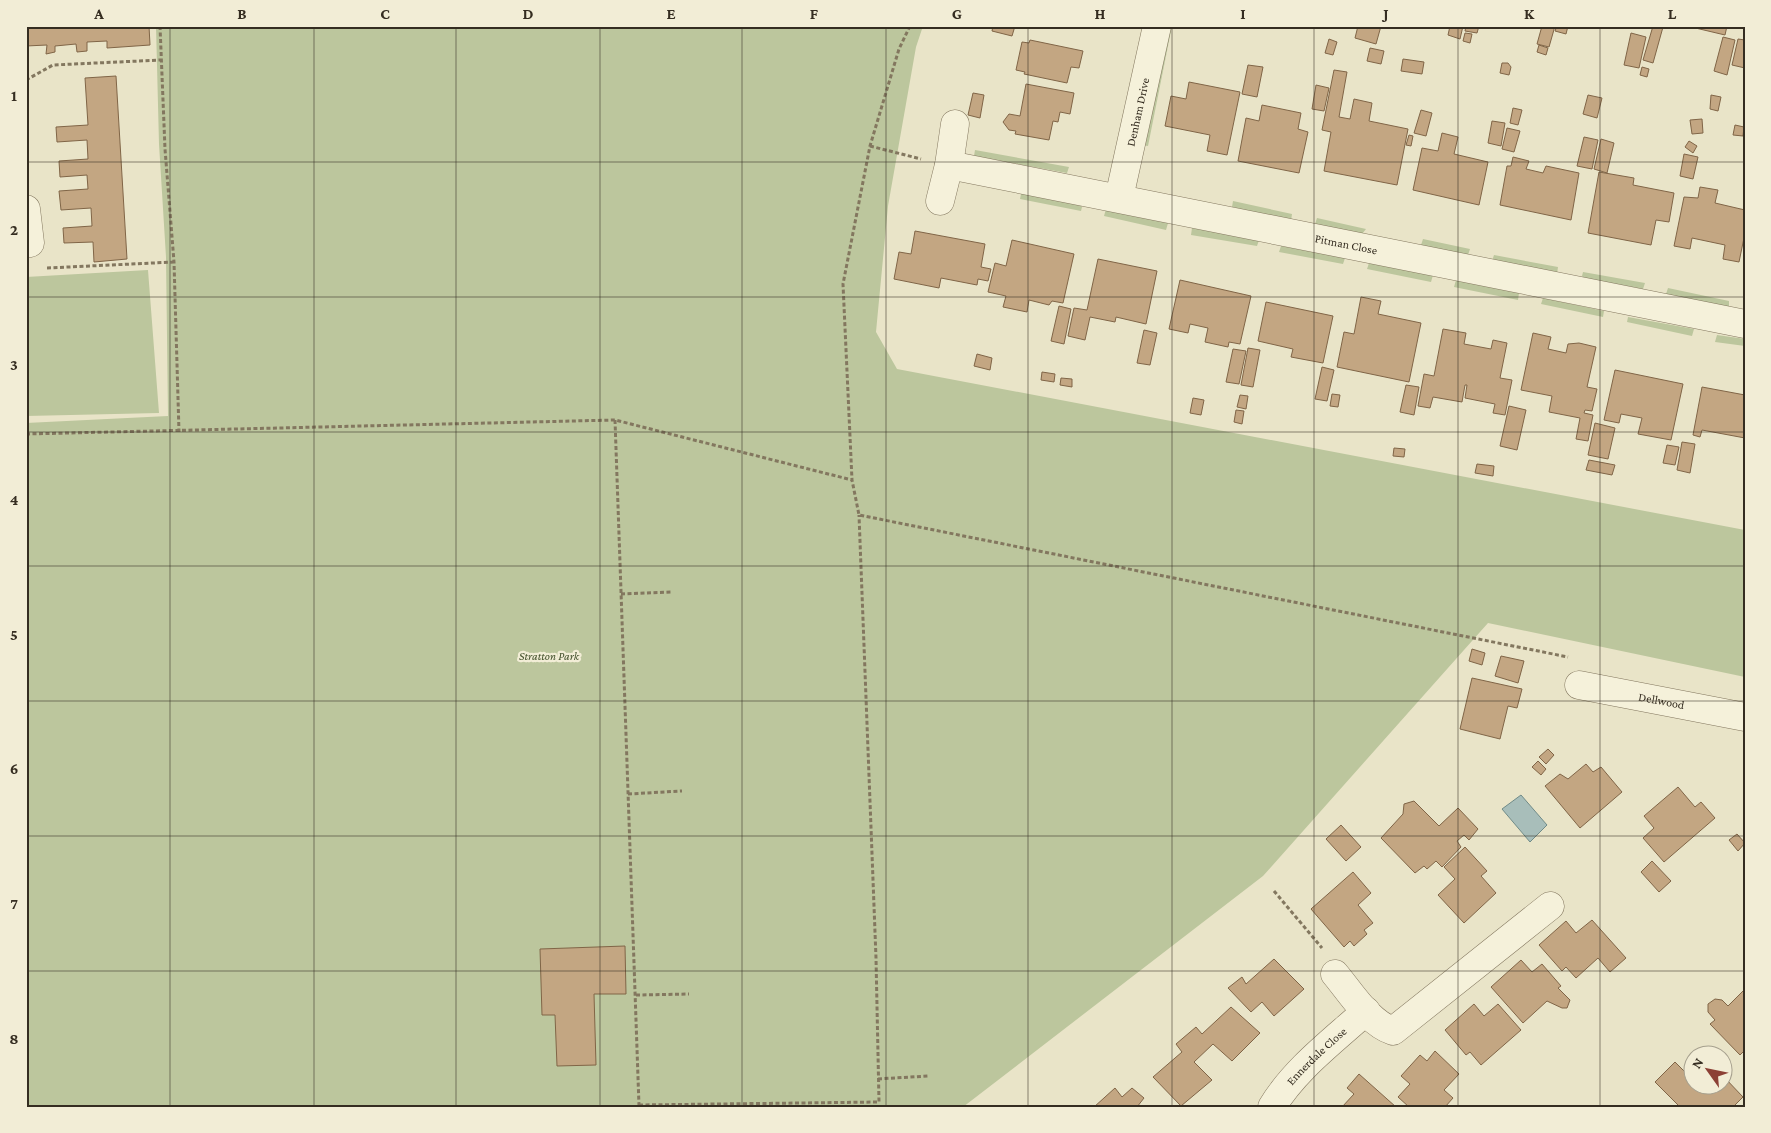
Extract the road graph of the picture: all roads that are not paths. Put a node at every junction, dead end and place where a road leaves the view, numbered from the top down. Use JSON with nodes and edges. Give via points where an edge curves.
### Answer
{"nodes":[{"id":1,"x":1157,"y":26,"type":"edge"},
{"id":2,"x":955,"y":124,"type":"dead end"},
{"id":3,"x":949,"y":165,"type":"junction"},
{"id":4,"x":1119,"y":198,"type":"junction"},
{"id":5,"x":940,"y":201,"type":"dead end"},
{"id":6,"x":26,"y":209,"type":"edge"},
{"id":7,"x":26,"y":243,"type":"edge"},
{"id":8,"x":1745,"y":324,"type":"edge"},
{"id":9,"x":1579,"y":685,"type":"dead end"},
{"id":10,"x":1745,"y":718,"type":"edge"},
{"id":11,"x":1550,"y":906,"type":"dead end"},
{"id":12,"x":1335,"y":974,"type":"road end"},
{"id":13,"x":1375,"y":1019,"type":"junction"},
{"id":14,"x":1272,"y":1107,"type":"edge"}],
"edges":[{"from":1,"to":4,"type":"street","name":"Denham Drive"},
{"from":2,"to":3,"type":"street"},
{"from":3,"to":4,"type":"street","name":"Pitman Close"},
{"from":3,"to":5,"type":"street"},
{"from":4,"to":8,"type":"street","name":"Pitman Close"},
{"from":6,"to":7,"type":"street","via":[[30,243]]},
{"from":9,"to":10,"type":"street","name":"Dellwood"},
{"from":11,"to":13,"type":"street","via":[[1394,1031]]},
{"from":12,"to":13,"type":"street"},
{"from":13,"to":14,"type":"street","name":"Ennerdale Close","via":[[1298,1073],[1281,1091]]}]}
